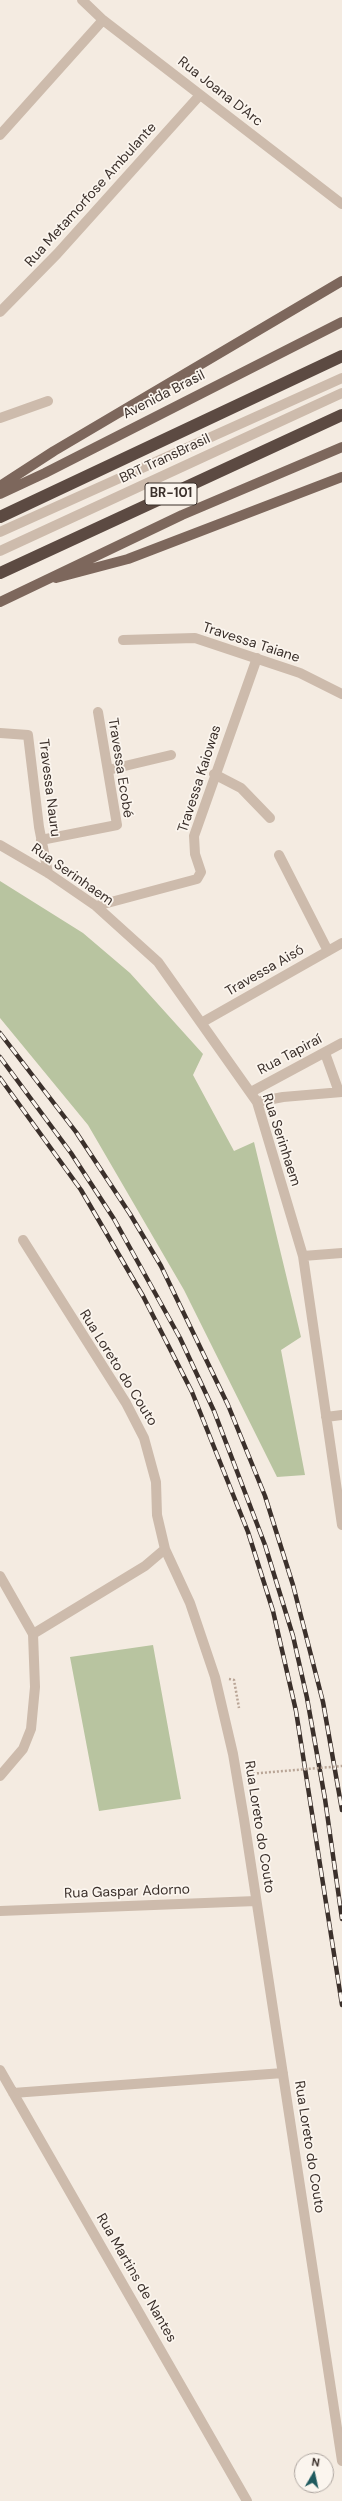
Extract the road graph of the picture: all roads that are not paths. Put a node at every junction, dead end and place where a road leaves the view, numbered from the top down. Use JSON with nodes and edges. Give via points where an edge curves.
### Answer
{"nodes":[{"id":1,"x":82,"y":0,"type":"edge"},
{"id":2,"x":103,"y":20,"type":"junction"},
{"id":3,"x":200,"y":95,"type":"junction"},
{"id":4,"x":0,"y":135,"type":"edge"},
{"id":5,"x":342,"y":204,"type":"edge"},
{"id":6,"x":342,"y":281,"type":"edge"},
{"id":7,"x":0,"y":312,"type":"edge"},
{"id":8,"x":342,"y":322,"type":"edge"},
{"id":9,"x":342,"y":356,"type":"edge"},
{"id":10,"x":342,"y":378,"type":"edge"},
{"id":11,"x":342,"y":393,"type":"edge"},
{"id":12,"x":48,"y":401,"type":"dead end"},
{"id":13,"x":342,"y":415,"type":"edge"},
{"id":14,"x":0,"y":418,"type":"edge"},
{"id":15,"x":342,"y":447,"type":"edge"},
{"id":16,"x":342,"y":477,"type":"edge"},
{"id":17,"x":0,"y":486,"type":"edge"},
{"id":18,"x":0,"y":494,"type":"edge"},
{"id":19,"x":0,"y":517,"type":"edge"},
{"id":20,"x":0,"y":532,"type":"edge"},
{"id":21,"x":0,"y":551,"type":"edge"},
{"id":22,"x":0,"y":573,"type":"edge"},
{"id":23,"x":39,"y":582,"type":"junction"},
{"id":24,"x":0,"y":602,"type":"edge"},
{"id":25,"x":123,"y":640,"type":"dead end"},
{"id":26,"x":257,"y":658,"type":"junction"},
{"id":27,"x":342,"y":694,"type":"edge"},
{"id":28,"x":98,"y":712,"type":"dead end"},
{"id":29,"x":0,"y":733,"type":"edge"},
{"id":30,"x":172,"y":755,"type":"dead end"},
{"id":31,"x":108,"y":770,"type":"junction"},
{"id":32,"x":214,"y":774,"type":"junction"},
{"id":33,"x":270,"y":818,"type":"dead end"},
{"id":34,"x":41,"y":840,"type":"junction"},
{"id":35,"x":0,"y":845,"type":"edge"},
{"id":36,"x":280,"y":855,"type":"dead end"},
{"id":37,"x":48,"y":873,"type":"junction"},
{"id":38,"x":96,"y":906,"type":"junction"},
{"id":39,"x":342,"y":943,"type":"edge"},
{"id":40,"x":328,"y":951,"type":"junction"},
{"id":41,"x":201,"y":1023,"type":"junction"},
{"id":42,"x":342,"y":1043,"type":"edge"},
{"id":43,"x":325,"y":1053,"type":"junction"},
{"id":44,"x":251,"y":1092,"type":"junction"},
{"id":45,"x":340,"y":1092,"type":"edge"},
{"id":46,"x":257,"y":1102,"type":"junction"},
{"id":47,"x":23,"y":1240,"type":"dead end"},
{"id":48,"x":342,"y":1253,"type":"edge"},
{"id":49,"x":303,"y":1256,"type":"junction"},
{"id":50,"x":342,"y":1415,"type":"edge"},
{"id":51,"x":326,"y":1417,"type":"junction"},
{"id":52,"x":342,"y":1525,"type":"edge"},
{"id":53,"x":165,"y":1549,"type":"junction"},
{"id":54,"x":0,"y":1576,"type":"edge"},
{"id":55,"x":33,"y":1634,"type":"junction"},
{"id":56,"x":0,"y":1776,"type":"edge"},
{"id":57,"x":256,"y":1901,"type":"junction"},
{"id":58,"x":0,"y":1911,"type":"edge"},
{"id":59,"x":0,"y":2070,"type":"edge"},
{"id":60,"x":283,"y":2073,"type":"junction"},
{"id":61,"x":13,"y":2093,"type":"junction"},
{"id":62,"x":342,"y":2461,"type":"edge"},
{"id":63,"x":248,"y":2501,"type":"edge"}],
"edges":[{"from":1,"to":2,"type":"street","name":"Rua Joana D'Arc"},
{"from":2,"to":3,"type":"street","name":"Rua Joana D'Arc"},
{"from":2,"to":4,"type":"street"},
{"from":3,"to":5,"type":"street","name":"Rua Joana D'Arc"},
{"from":3,"to":7,"type":"street","name":"Rua Metamorfose Ambulante","via":[[57,254]]},
{"from":6,"to":17,"type":"main road","via":[[54,451]]},
{"from":8,"to":18,"type":"main road","name":"Avenida Brasil","via":[[45,474]]},
{"from":9,"to":19,"type":"highway"},
{"from":10,"to":20,"type":"street","name":"BRT TransBrasil"},
{"from":11,"to":21,"type":"street","name":"BRT TransBrasil"},
{"from":12,"to":14,"type":"street"},
{"from":13,"to":22,"type":"highway","number":"BR-101"},
{"from":15,"to":23,"type":"main road","via":[[182,514]]},
{"from":16,"to":23,"type":"main road","via":[[128,559],[102,568]]},
{"from":23,"to":24,"type":"main road"},
{"from":25,"to":26,"type":"street","name":"Travessa Taiane","via":[[195,638]]},
{"from":26,"to":27,"type":"street","name":"Travessa Taiane","via":[[300,673]]},
{"from":26,"to":32,"type":"street","name":"Travessa Kaiowas"},
{"from":28,"to":31,"type":"street","name":"Travessa Ecobé"},
{"from":29,"to":34,"type":"street","name":"Travessa Nauru","via":[[28,735]]},
{"from":30,"to":31,"type":"street"},
{"from":31,"to":34,"type":"street","name":"Travessa Ecobé","via":[[117,825]]},
{"from":32,"to":33,"type":"street","via":[[241,788]]},
{"from":32,"to":38,"type":"street","name":"Travessa Kaiowas","via":[[194,836],[195,854],[201,872],[197,879]]},
{"from":34,"to":37,"type":"street","name":"Travessa Nauru"},
{"from":35,"to":37,"type":"street","name":"Rua Serinhaem"},
{"from":36,"to":40,"type":"street"},
{"from":37,"to":38,"type":"street","name":"Rua Serinhaem"},
{"from":38,"to":41,"type":"street","name":"Rua Serinhaem","via":[[158,962]]},
{"from":39,"to":40,"type":"street","name":"Travessa Aisó"},
{"from":40,"to":41,"type":"street","name":"Travessa Aisó"},
{"from":41,"to":44,"type":"street","name":"Rua Serinhaem"},
{"from":42,"to":43,"type":"street","name":"Rua Tapiraí"},
{"from":43,"to":44,"type":"street","name":"Rua Tapiraí"},
{"from":43,"to":45,"type":"street"},
{"from":44,"to":46,"type":"street","name":"Rua Serinhaem"},
{"from":45,"to":46,"type":"street"},
{"from":46,"to":49,"type":"street","name":"Rua Serinhaem"},
{"from":47,"to":53,"type":"street","name":"Rua Loreto do Couto","via":[[126,1403],[144,1438],[156,1482],[158,1515]]},
{"from":48,"to":49,"type":"street"},
{"from":49,"to":51,"type":"street","name":"Rua Serinhaem"},
{"from":50,"to":51,"type":"street"},
{"from":51,"to":52,"type":"street","name":"Rua Serinhaem"},
{"from":53,"to":55,"type":"street","via":[[145,1566]]},
{"from":53,"to":57,"type":"street","name":"Rua Loreto do Couto","via":[[190,1603],[215,1677],[233,1754]]},
{"from":54,"to":55,"type":"street"},
{"from":55,"to":56,"type":"street","via":[[35,1687],[31,1729],[23,1748]]},
{"from":57,"to":58,"type":"street","name":"Rua Gaspar Adorno"},
{"from":57,"to":60,"type":"street","name":"Rua Loreto do Couto"},
{"from":59,"to":61,"type":"street","name":"Rua Martins de Nantes"},
{"from":60,"to":61,"type":"street"},
{"from":60,"to":62,"type":"street","name":"Rua Loreto do Couto"},
{"from":61,"to":63,"type":"street","name":"Rua Martins de Nantes"}]}
